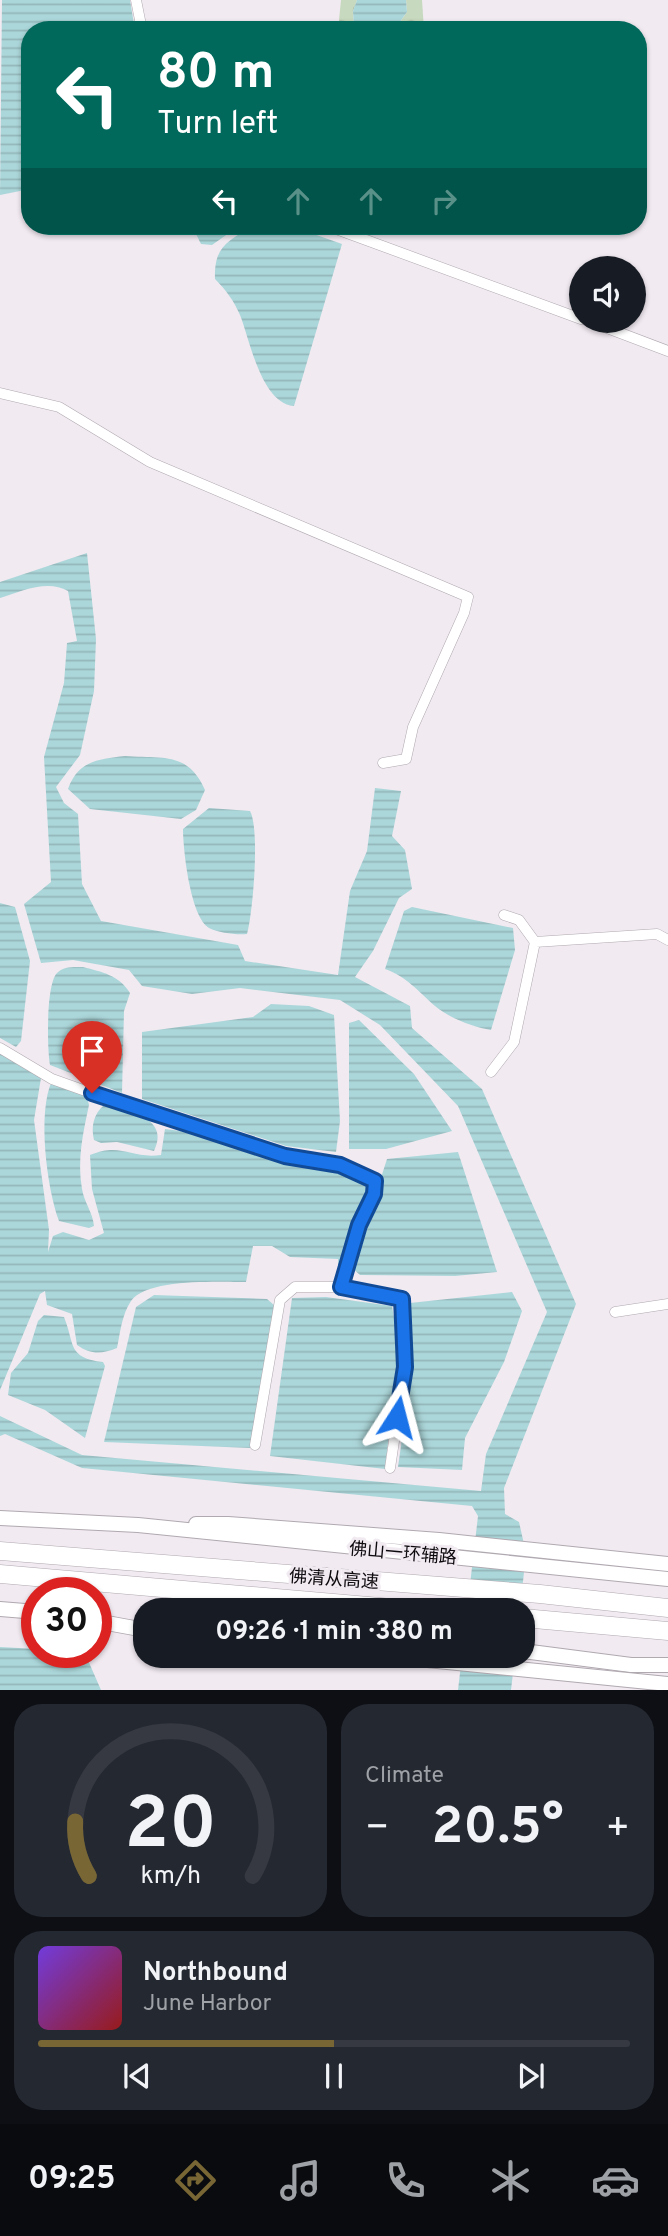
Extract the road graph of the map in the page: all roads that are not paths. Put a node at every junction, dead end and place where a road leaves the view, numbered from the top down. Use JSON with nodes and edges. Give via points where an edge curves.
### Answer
{"nodes":[{"id":1,"x":136,"y":0,"type":"edge"},
{"id":2,"x":140,"y":21,"type":"edge"},
{"id":3,"x":353,"y":235,"type":"edge"},
{"id":4,"x":569,"y":314,"type":"edge"},
{"id":5,"x":620,"y":333,"type":"edge"},
{"id":6,"x":668,"y":351,"type":"edge"},
{"id":7,"x":0,"y":393,"type":"edge"},
{"id":8,"x":383,"y":763,"type":"dead end"},
{"id":9,"x":505,"y":915,"type":"dead end"},
{"id":10,"x":668,"y":940,"type":"edge"},
{"id":11,"x":535,"y":942,"type":"junction"},
{"id":12,"x":0,"y":1048,"type":"edge"},
{"id":13,"x":491,"y":1072,"type":"dead end"},
{"id":14,"x":341,"y":1287,"type":"junction"},
{"id":15,"x":668,"y":1304,"type":"edge"},
{"id":16,"x":615,"y":1312,"type":"dead end"},
{"id":17,"x":256,"y":1445,"type":"dead end"},
{"id":18,"x":390,"y":1468,"type":"dead end"},
{"id":19,"x":0,"y":1518,"type":"edge"},
{"id":20,"x":138,"y":1525,"type":"junction"},
{"id":21,"x":0,"y":1539,"type":"edge"},
{"id":22,"x":0,"y":1551,"type":"edge"},
{"id":23,"x":115,"y":1561,"type":"junction"},
{"id":24,"x":668,"y":1564,"type":"edge"},
{"id":25,"x":0,"y":1574,"type":"edge"},
{"id":26,"x":665,"y":1576,"type":"edge"},
{"id":27,"x":276,"y":1598,"type":"edge"},
{"id":28,"x":668,"y":1608,"type":"edge"},
{"id":29,"x":0,"y":1609,"type":"edge"},
{"id":30,"x":21,"y":1611,"type":"edge"},
{"id":31,"x":112,"y":1619,"type":"edge"},
{"id":32,"x":535,"y":1619,"type":"edge"},
{"id":33,"x":133,"y":1620,"type":"edge"},
{"id":34,"x":112,"y":1623,"type":"edge"},
{"id":35,"x":133,"y":1627,"type":"edge"},
{"id":36,"x":668,"y":1630,"type":"edge"},
{"id":37,"x":535,"y":1653,"type":"edge"},
{"id":38,"x":631,"y":1665,"type":"junction"},
{"id":39,"x":668,"y":1665,"type":"edge"},
{"id":40,"x":507,"y":1668,"type":"edge"},
{"id":41,"x":668,"y":1684,"type":"edge"},
{"id":42,"x":666,"y":1690,"type":"edge"}],
"edges":[{"from":1,"to":2,"type":"street"},
{"from":3,"to":4,"type":"street"},
{"from":5,"to":6,"type":"street"},
{"from":7,"to":8,"type":"street","via":[[59,407],[150,462],[468,597],[413,727],[406,759]]},
{"from":9,"to":11,"type":"street","via":[[519,920]]},
{"from":10,"to":11,"type":"street","via":[[657,934]]},
{"from":11,"to":13,"type":"street","via":[[514,1041]]},
{"from":12,"to":14,"type":"street","via":[[52,1079],[111,1100],[285,1156],[340,1165],[375,1181]]},
{"from":14,"to":17,"type":"street","via":[[295,1287],[280,1300]]},
{"from":14,"to":18,"type":"street","via":[[402,1299],[405,1367]]},
{"from":15,"to":16,"type":"street"},
{"from":19,"to":20,"type":"main road","name":"佛山一环辅路"},
{"from":20,"to":24,"type":"main road","name":"佛山一环辅路","via":[[228,1524],[439,1539]]},
{"from":20,"to":26,"type":"main road","name":"佛山一环辅路"},
{"from":21,"to":23,"type":"highway"},
{"from":22,"to":23,"type":"highway","name":"佛清从高速"},
{"from":23,"to":28,"type":"highway","name":"佛清从高速"},
{"from":25,"to":27,"type":"highway","name":"佛清从高速"},
{"from":29,"to":30,"type":"main road"},
{"from":31,"to":33,"type":"main road"},
{"from":32,"to":36,"type":"highway"},
{"from":34,"to":35,"type":"main road"},
{"from":37,"to":38,"type":"main road"},
{"from":38,"to":39,"type":"main road"},
{"from":38,"to":42,"type":"main road","via":[[653,1675]]},
{"from":40,"to":41,"type":"main road","bridge":true}]}
